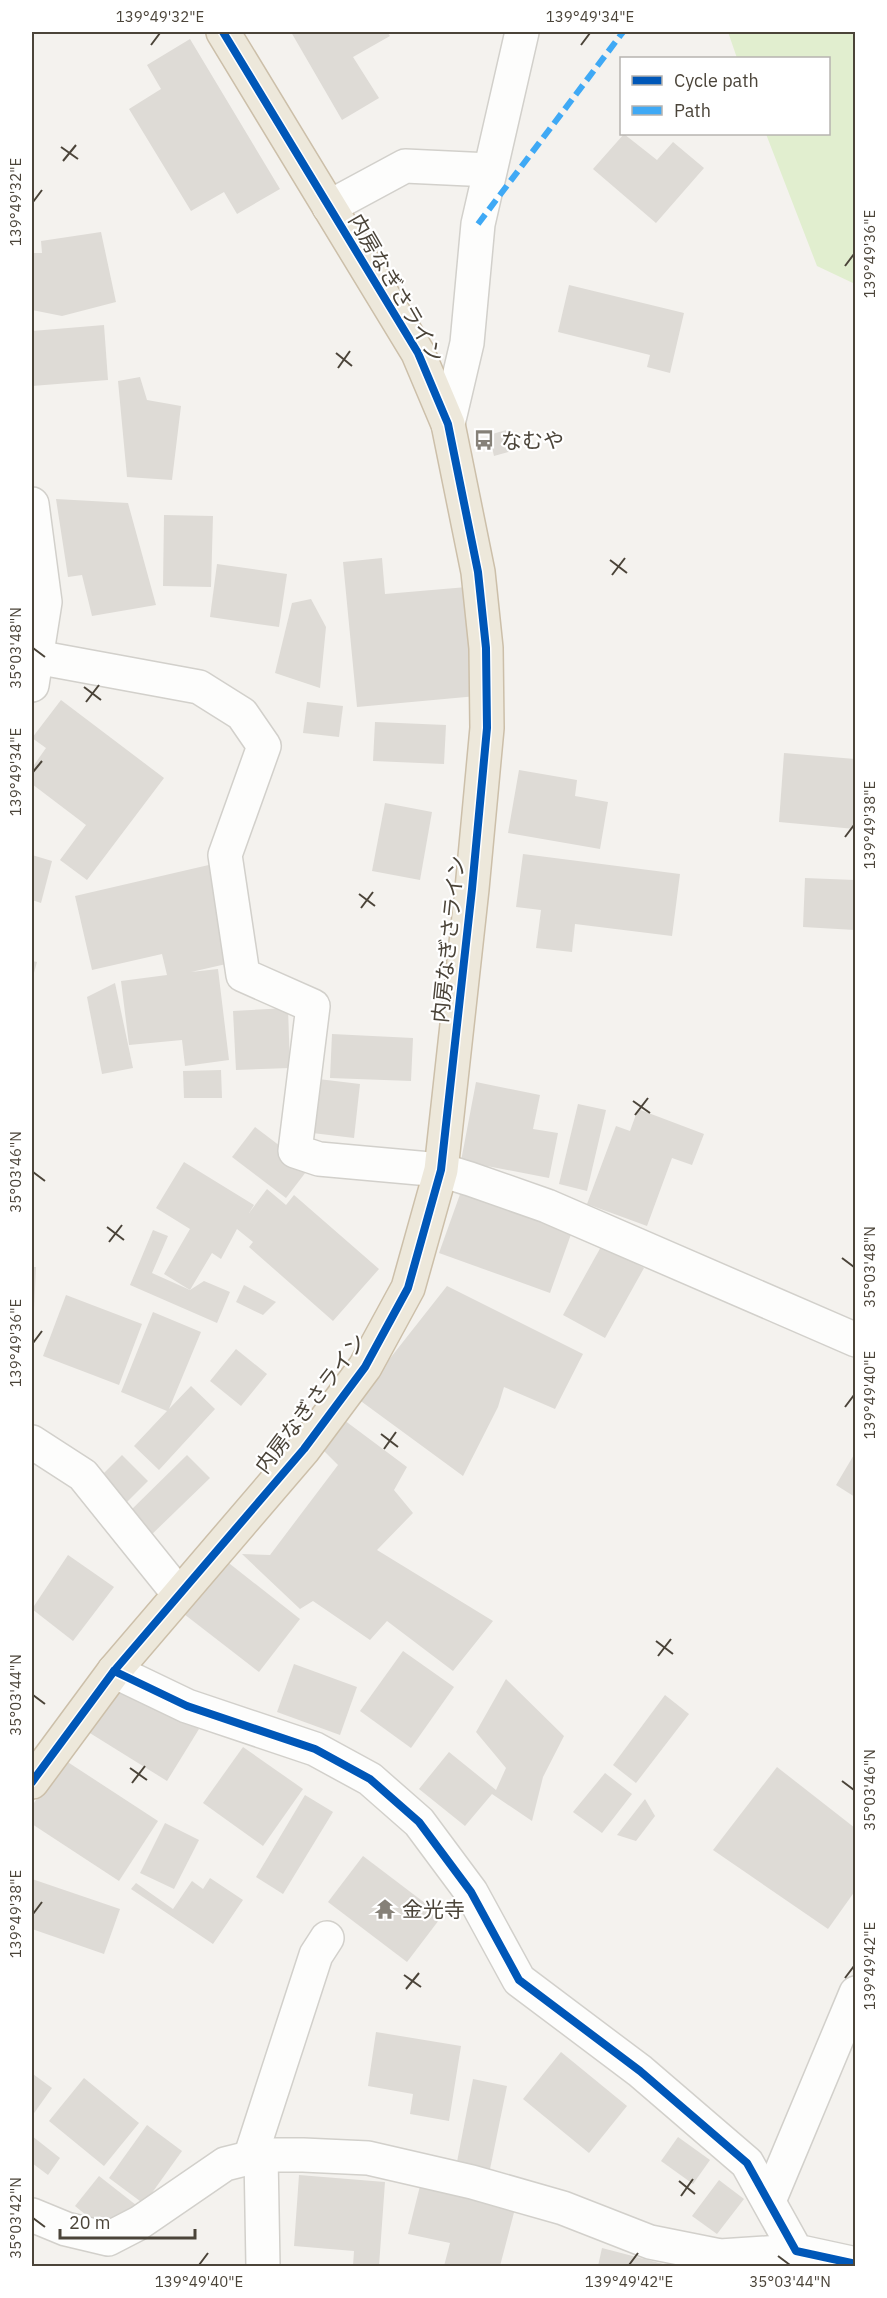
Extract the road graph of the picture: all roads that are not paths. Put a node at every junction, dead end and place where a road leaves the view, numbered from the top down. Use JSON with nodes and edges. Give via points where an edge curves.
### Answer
{"nodes":[{"id":1,"x":223,"y":32,"type":"edge"},
{"id":2,"x":522,"y":32,"type":"edge"},
{"id":3,"x":490,"y":170,"type":"junction"},
{"id":4,"x":329,"y":207,"type":"junction"},
{"id":5,"x":448,"y":424,"type":"junction"},
{"id":6,"x":32,"y":504,"type":"edge"},
{"id":7,"x":34,"y":671,"type":"edge"},
{"id":8,"x":441,"y":1170,"type":"junction"},
{"id":9,"x":855,"y":1340,"type":"edge"},
{"id":10,"x":32,"y":1442,"type":"edge"},
{"id":11,"x":178,"y":1593,"type":"junction"},
{"id":12,"x":114,"y":1671,"type":"junction"},
{"id":13,"x":32,"y":1782,"type":"edge"},
{"id":14,"x":327,"y":1938,"type":"dead end"},
{"id":15,"x":855,"y":1993,"type":"edge"},
{"id":16,"x":255,"y":2157,"type":"junction"},
{"id":17,"x":769,"y":2201,"type":"junction"},
{"id":18,"x":32,"y":2215,"type":"edge"},
{"id":19,"x":796,"y":2251,"type":"junction"},
{"id":20,"x":855,"y":2264,"type":"edge"},
{"id":21,"x":264,"y":2266,"type":"edge"}],
"edges":[{"from":1,"to":4,"type":"highway","name":"内房なぎさライン"},
{"from":2,"to":3,"type":"street"},
{"from":3,"to":4,"type":"street","via":[[405,166]]},
{"from":3,"to":5,"type":"street","via":[[478,224],[467,343]]},
{"from":4,"to":5,"type":"highway","name":"内房なぎさライン","via":[[418,353]]},
{"from":5,"to":8,"type":"highway","name":"内房なぎさライン","via":[[478,573],[486,648],[487,728]]},
{"from":6,"to":7,"type":"street","via":[[45,602]]},
{"from":7,"to":8,"type":"street","via":[[199,687],[242,714],[264,746],[225,855],[243,975],[313,1006],[295,1151],[319,1159]]},
{"from":8,"to":9,"type":"street","via":[[547,1206]]},
{"from":8,"to":11,"type":"highway","name":"内房なぎさライン","via":[[408,1288],[365,1367],[304,1449]]},
{"from":10,"to":11,"type":"street","via":[[83,1475]]},
{"from":11,"to":12,"type":"highway","name":"内房なぎさライン"},
{"from":12,"to":13,"type":"highway","name":"内房なぎさライン"},
{"from":12,"to":17,"type":"street","via":[[187,1706],[315,1749],[370,1779],[419,1822],[471,1892],[519,1980],[640,2071],[747,2163]]},
{"from":14,"to":16,"type":"street","via":[[316,1955]]},
{"from":15,"to":17,"type":"street"},
{"from":16,"to":18,"type":"street","via":[[225,2164],[139,2223],[108,2239],[66,2229]]},
{"from":16,"to":19,"type":"street","via":[[368,2158],[563,2208],[650,2242],[720,2256]]},
{"from":16,"to":21,"type":"street"},
{"from":17,"to":19,"type":"street"},
{"from":19,"to":20,"type":"street"}]}
